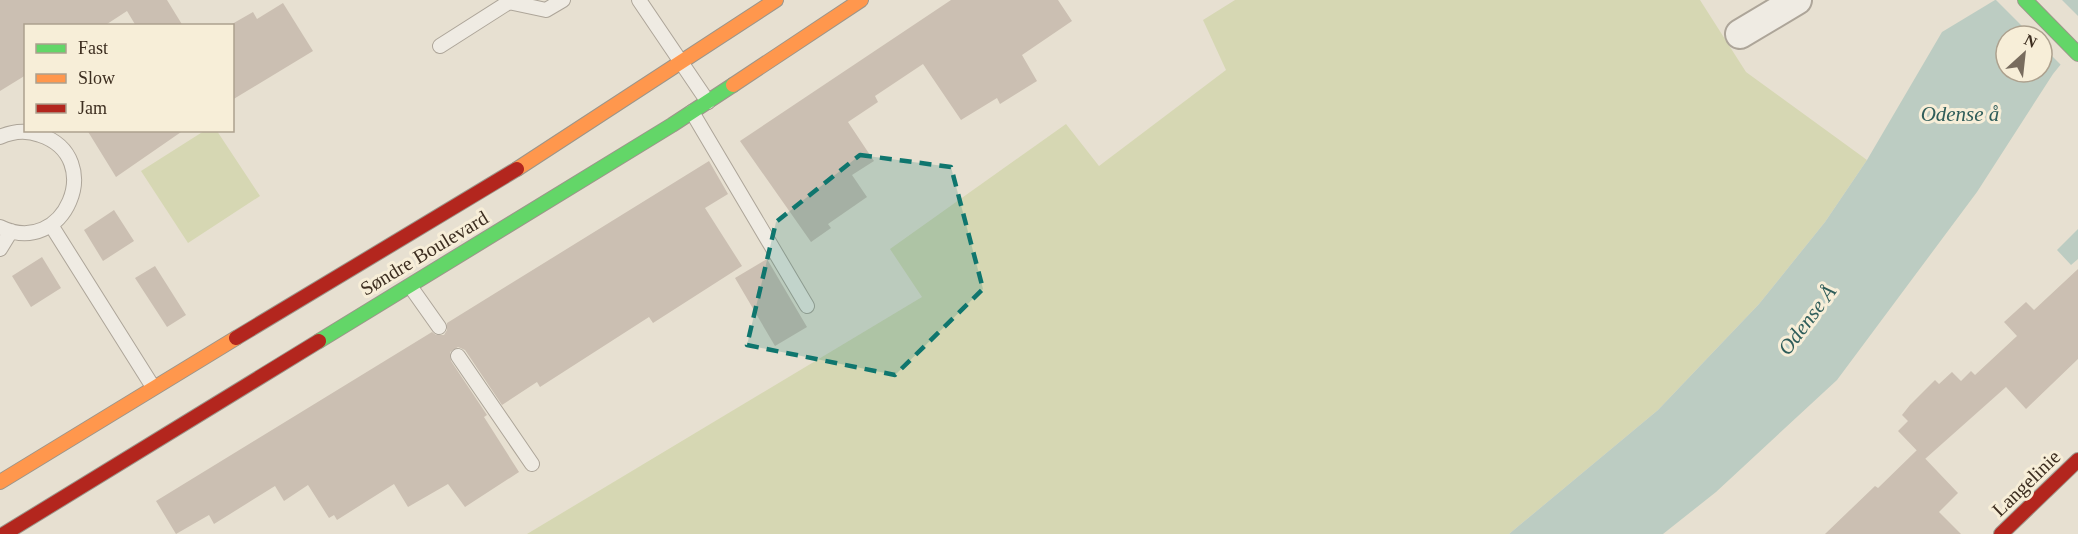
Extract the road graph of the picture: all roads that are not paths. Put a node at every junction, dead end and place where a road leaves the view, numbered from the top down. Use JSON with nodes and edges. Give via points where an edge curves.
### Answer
{"nodes":[{"id":1,"x":563,"y":0,"type":"edge"},
{"id":2,"x":639,"y":0,"type":"edge"},
{"id":3,"x":776,"y":0,"type":"edge"},
{"id":4,"x":861,"y":0,"type":"edge"},
{"id":5,"x":2025,"y":0,"type":"edge"},
{"id":6,"x":1793,"y":1,"type":"edge"},
{"id":7,"x":1740,"y":34,"type":"dead end"},
{"id":8,"x":440,"y":46,"type":"dead end"},
{"id":9,"x":2078,"y":54,"type":"edge"},
{"id":10,"x":682,"y":62,"type":"junction"},
{"id":11,"x":708,"y":102,"type":"junction"},
{"id":12,"x":692,"y":112,"type":"junction"},
{"id":13,"x":0,"y":137,"type":"edge"},
{"id":14,"x":51,"y":225,"type":"junction"},
{"id":15,"x":5,"y":229,"type":"edge"},
{"id":16,"x":0,"y":249,"type":"edge"},
{"id":17,"x":409,"y":284,"type":"junction"},
{"id":18,"x":807,"y":306,"type":"dead end"},
{"id":19,"x":439,"y":327,"type":"dead end"},
{"id":20,"x":458,"y":356,"type":"dead end"},
{"id":21,"x":153,"y":387,"type":"junction"},
{"id":22,"x":2078,"y":460,"type":"edge"},
{"id":23,"x":532,"y":464,"type":"dead end"},
{"id":24,"x":0,"y":482,"type":"edge"},
{"id":25,"x":4,"y":534,"type":"edge"},
{"id":26,"x":2001,"y":534,"type":"edge"}],
"edges":[{"from":1,"to":8,"type":"lane","via":[[546,10],[509,2]]},
{"from":2,"to":10,"type":"lane"},
{"from":3,"to":10,"type":"street","name":"Søndre Boulevard"},
{"from":4,"to":11,"type":"street","name":"Søndre Boulevard"},
{"from":5,"to":9,"type":"street"},
{"from":6,"to":7,"type":"street"},
{"from":10,"to":11,"type":"lane"},
{"from":10,"to":21,"type":"street","name":"Søndre Boulevard","via":[[488,189]]},
{"from":11,"to":12,"type":"street","name":"Søndre Boulevard"},
{"from":12,"to":17,"type":"street","name":"Søndre Boulevard"},
{"from":12,"to":18,"type":"lane"},
{"from":13,"to":14,"type":"lane","via":[[35,133],[51,139],[68,158],[74,174],[74,191],[68,207]]},
{"from":14,"to":15,"type":"lane","via":[[32,232]]},
{"from":14,"to":21,"type":"lane"},
{"from":15,"to":16,"type":"lane"},
{"from":17,"to":19,"type":"lane"},
{"from":17,"to":25,"type":"street","name":"Søndre Boulevard"},
{"from":20,"to":23,"type":"lane"},
{"from":21,"to":24,"type":"street","name":"Søndre Boulevard"},
{"from":22,"to":26,"type":"street","name":"Langelinie"}]}
